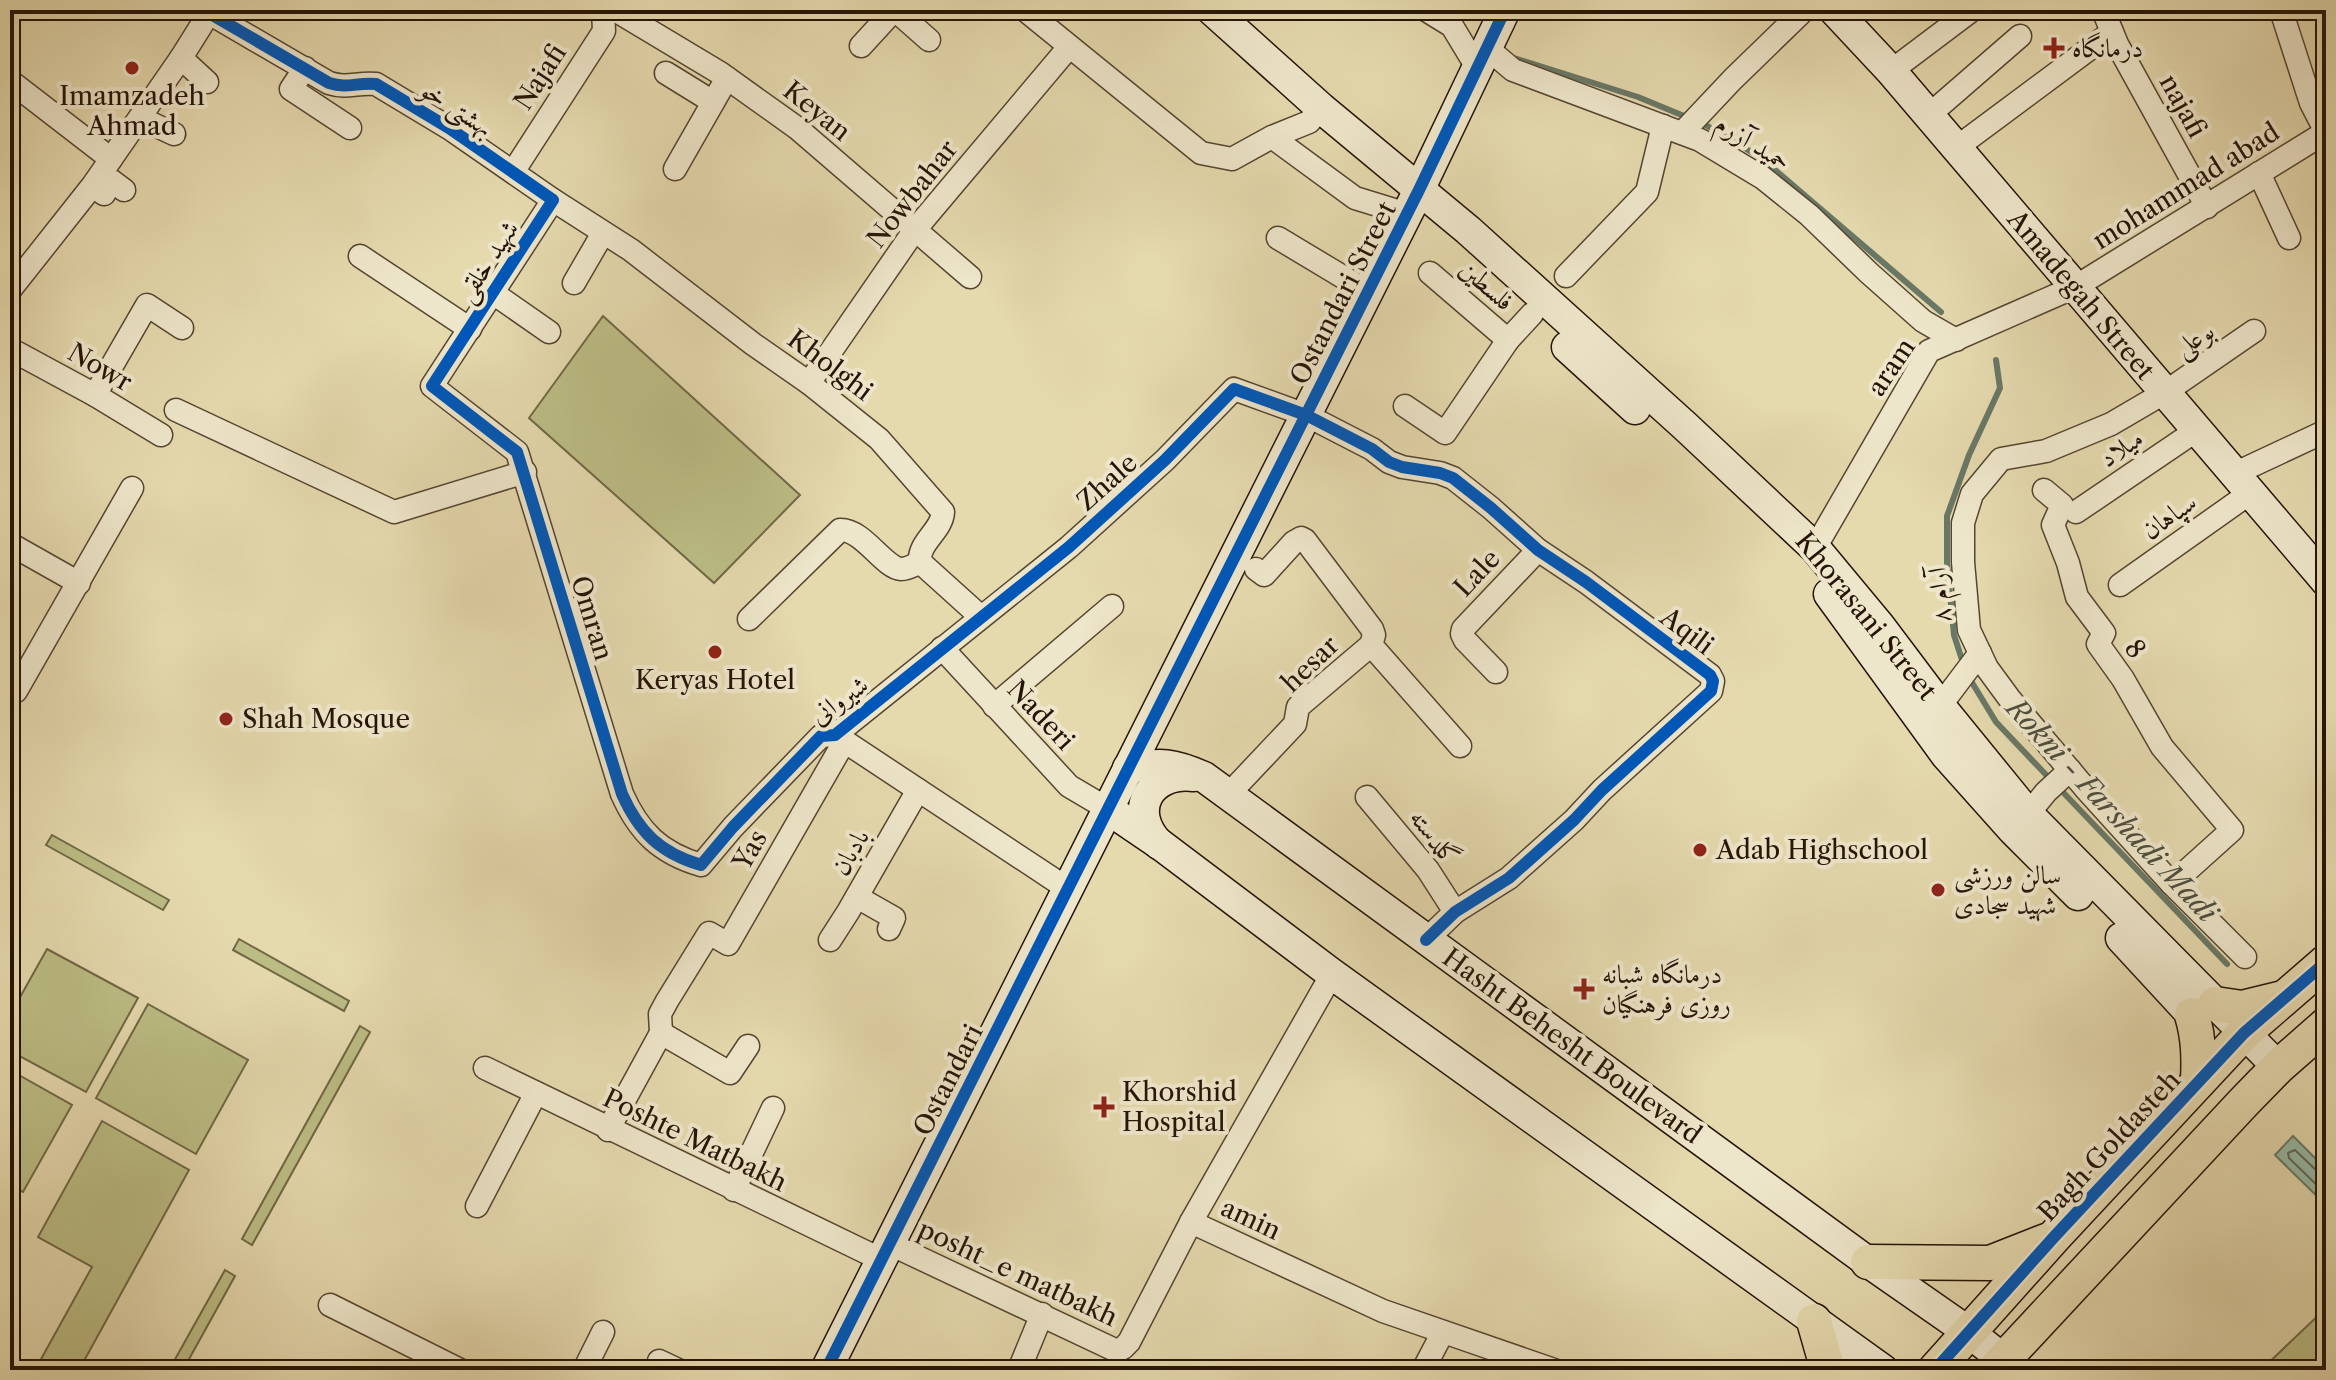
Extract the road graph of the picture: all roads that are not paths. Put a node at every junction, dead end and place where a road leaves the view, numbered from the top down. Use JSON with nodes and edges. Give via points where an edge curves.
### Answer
{"nodes":[{"id":1,"x":603,"y":10,"type":"edge"},
{"id":2,"x":615,"y":10,"type":"edge"},
{"id":3,"x":895,"y":10,"type":"edge"},
{"id":4,"x":1025,"y":10,"type":"edge"},
{"id":5,"x":1212,"y":10,"type":"edge"},
{"id":6,"x":1426,"y":10,"type":"edge"},
{"id":7,"x":1505,"y":10,"type":"edge"},
{"id":8,"x":1804,"y":10,"type":"edge"},
{"id":9,"x":1834,"y":10,"type":"edge"},
{"id":10,"x":1972,"y":10,"type":"edge"},
{"id":11,"x":2103,"y":10,"type":"edge"},
{"id":12,"x":2281,"y":10,"type":"edge"},
{"id":13,"x":210,"y":11,"type":"edge"},
{"id":14,"x":2112,"y":32,"type":"junction"},
{"id":15,"x":2020,"y":36,"type":"dead end"},
{"id":16,"x":929,"y":40,"type":"dead end"},
{"id":17,"x":861,"y":46,"type":"dead end"},
{"id":18,"x":1069,"y":47,"type":"junction"},
{"id":19,"x":181,"y":58,"type":"junction"},
{"id":20,"x":1482,"y":58,"type":"junction"},
{"id":21,"x":305,"y":68,"type":"junction"},
{"id":22,"x":1891,"y":71,"type":"junction"},
{"id":23,"x":666,"y":73,"type":"dead end"},
{"id":24,"x":727,"y":78,"type":"junction"},
{"id":25,"x":10,"y":81,"type":"edge"},
{"id":26,"x":207,"y":82,"type":"dead end"},
{"id":27,"x":713,"y":102,"type":"junction"},
{"id":28,"x":1321,"y":108,"type":"junction"},
{"id":29,"x":1929,"y":115,"type":"junction"},
{"id":30,"x":140,"y":118,"type":"junction"},
{"id":31,"x":350,"y":128,"type":"dead end"},
{"id":32,"x":1672,"y":130,"type":"junction"},
{"id":33,"x":2326,"y":132,"type":"edge"},
{"id":34,"x":174,"y":134,"type":"dead end"},
{"id":35,"x":1272,"y":137,"type":"junction"},
{"id":36,"x":1956,"y":148,"type":"junction"},
{"id":37,"x":111,"y":159,"type":"junction"},
{"id":38,"x":675,"y":169,"type":"dead end"},
{"id":39,"x":513,"y":172,"type":"junction"},
{"id":40,"x":2259,"y":173,"type":"junction"},
{"id":41,"x":93,"y":185,"type":"junction"},
{"id":42,"x":124,"y":190,"type":"dead end"},
{"id":43,"x":553,"y":200,"type":"junction"},
{"id":44,"x":1412,"y":204,"type":"junction"},
{"id":45,"x":2207,"y":207,"type":"junction"},
{"id":46,"x":914,"y":231,"type":"junction"},
{"id":47,"x":603,"y":233,"type":"junction"},
{"id":48,"x":1278,"y":238,"type":"dead end"},
{"id":49,"x":2289,"y":238,"type":"dead end"},
{"id":50,"x":360,"y":256,"type":"dead end"},
{"id":51,"x":1430,"y":273,"type":"dead end"},
{"id":52,"x":1566,"y":276,"type":"dead end"},
{"id":53,"x":970,"y":277,"type":"dead end"},
{"id":54,"x":574,"y":283,"type":"dead end"},
{"id":55,"x":2075,"y":287,"type":"junction"},
{"id":56,"x":10,"y":290,"type":"edge"},
{"id":57,"x":1368,"y":292,"type":"junction"},
{"id":58,"x":493,"y":293,"type":"junction"},
{"id":59,"x":1532,"y":314,"type":"junction"},
{"id":60,"x":182,"y":328,"type":"dead end"},
{"id":61,"x":470,"y":329,"type":"junction"},
{"id":62,"x":2254,"y":331,"type":"dead end"},
{"id":63,"x":549,"y":332,"type":"dead end"},
{"id":64,"x":1508,"y":340,"type":"junction"},
{"id":65,"x":1956,"y":340,"type":"junction"},
{"id":66,"x":10,"y":349,"type":"edge"},
{"id":67,"x":809,"y":383,"type":"junction"},
{"id":68,"x":432,"y":386,"type":"joint"},
{"id":69,"x":2164,"y":393,"type":"junction"},
{"id":70,"x":95,"y":395,"type":"junction"},
{"id":71,"x":1405,"y":406,"type":"dead end"},
{"id":72,"x":176,"y":410,"type":"dead end"},
{"id":73,"x":1306,"y":415,"type":"junction"},
{"id":74,"x":2197,"y":430,"type":"junction"},
{"id":75,"x":2326,"y":431,"type":"edge"},
{"id":76,"x":161,"y":435,"type":"dead end"},
{"id":77,"x":1710,"y":463,"type":"junction"},
{"id":78,"x":525,"y":472,"type":"junction"},
{"id":79,"x":2242,"y":483,"type":"junction"},
{"id":80,"x":132,"y":488,"type":"dead end"},
{"id":81,"x":2044,"y":490,"type":"dead end"},
{"id":82,"x":2076,"y":512,"type":"dead end"},
{"id":83,"x":10,"y":544,"type":"edge"},
{"id":84,"x":1815,"y":548,"type":"junction"},
{"id":85,"x":1538,"y":550,"type":"junction"},
{"id":86,"x":920,"y":562,"type":"junction"},
{"id":87,"x":1256,"y":569,"type":"dead end"},
{"id":88,"x":2326,"y":581,"type":"edge"},
{"id":89,"x":79,"y":583,"type":"junction"},
{"id":90,"x":2120,"y":585,"type":"dead end"},
{"id":91,"x":1112,"y":606,"type":"dead end"},
{"id":92,"x":981,"y":617,"type":"junction"},
{"id":93,"x":749,"y":619,"type":"dead end"},
{"id":94,"x":1371,"y":645,"type":"junction"},
{"id":95,"x":942,"y":648,"type":"junction"},
{"id":96,"x":1980,"y":653,"type":"junction"},
{"id":97,"x":1496,"y":672,"type":"dead end"},
{"id":98,"x":16,"y":691,"type":"dead end"},
{"id":99,"x":994,"y":706,"type":"junction"},
{"id":100,"x":1940,"y":706,"type":"junction"},
{"id":101,"x":840,"y":738,"type":"junction"},
{"id":102,"x":1460,"y":746,"type":"dead end"},
{"id":103,"x":1128,"y":768,"type":"junction"},
{"id":104,"x":2070,"y":770,"type":"junction"},
{"id":105,"x":1204,"y":777,"type":"junction"},
{"id":106,"x":918,"y":790,"type":"junction"},
{"id":107,"x":1227,"y":796,"type":"junction"},
{"id":108,"x":1367,"y":797,"type":"dead end"},
{"id":109,"x":1108,"y":809,"type":"junction"},
{"id":110,"x":2028,"y":814,"type":"junction"},
{"id":111,"x":1161,"y":845,"type":"junction"},
{"id":112,"x":701,"y":865,"type":"joint"},
{"id":113,"x":2172,"y":884,"type":"junction"},
{"id":114,"x":1068,"y":889,"type":"junction"},
{"id":115,"x":857,"y":897,"type":"junction"},
{"id":116,"x":1455,"y":912,"type":"junction"},
{"id":117,"x":889,"y":929,"type":"dead end"},
{"id":118,"x":830,"y":940,"type":"dead end"},
{"id":119,"x":1426,"y":940,"type":"junction"},
{"id":120,"x":2245,"y":957,"type":"dead end"},
{"id":121,"x":2326,"y":962,"type":"edge"},
{"id":122,"x":1332,"y":974,"type":"junction"},
{"id":123,"x":2284,"y":998,"type":"junction"},
{"id":124,"x":2195,"y":1006,"type":"junction"},
{"id":125,"x":2326,"y":1025,"type":"edge"},
{"id":126,"x":661,"y":1033,"type":"junction"},
{"id":127,"x":2244,"y":1033,"type":"junction"},
{"id":128,"x":748,"y":1046,"type":"dead end"},
{"id":129,"x":2278,"y":1067,"type":"junction"},
{"id":130,"x":485,"y":1068,"type":"dead end"},
{"id":131,"x":2198,"y":1082,"type":"junction"},
{"id":132,"x":536,"y":1093,"type":"junction"},
{"id":133,"x":773,"y":1108,"type":"dead end"},
{"id":134,"x":608,"y":1130,"type":"junction"},
{"id":135,"x":734,"y":1190,"type":"junction"},
{"id":136,"x":477,"y":1206,"type":"dead end"},
{"id":137,"x":1191,"y":1222,"type":"junction"},
{"id":138,"x":2054,"y":1237,"type":"junction"},
{"id":139,"x":886,"y":1252,"type":"junction"},
{"id":140,"x":1868,"y":1262,"type":"junction"},
{"id":141,"x":330,"y":1305,"type":"dead end"},
{"id":142,"x":1042,"y":1314,"type":"junction"},
{"id":143,"x":1814,"y":1321,"type":"junction"},
{"id":144,"x":603,"y":1332,"type":"dead end"},
{"id":145,"x":1443,"y":1332,"type":"junction"},
{"id":146,"x":1970,"y":1333,"type":"junction"},
{"id":147,"x":1999,"y":1365,"type":"edge"},
{"id":148,"x":460,"y":1370,"type":"edge"},
{"id":149,"x":584,"y":1370,"type":"edge"},
{"id":150,"x":826,"y":1370,"type":"edge"},
{"id":151,"x":1019,"y":1370,"type":"edge"},
{"id":152,"x":1423,"y":1370,"type":"edge"},
{"id":153,"x":1554,"y":1370,"type":"edge"},
{"id":154,"x":1828,"y":1370,"type":"edge"},
{"id":155,"x":1883,"y":1370,"type":"edge"},
{"id":156,"x":1935,"y":1370,"type":"edge"}],
"edges":[{"from":1,"to":39,"type":"street","name":"Najafi","via":[[604,31]]},
{"from":2,"to":24,"type":"street","name":"Keyan"},
{"from":3,"to":16,"type":"street"},
{"from":3,"to":17,"type":"street"},
{"from":4,"to":18,"type":"street"},
{"from":5,"to":28,"type":"main road"},
{"from":6,"to":20,"type":"street","via":[[1452,26]]},
{"from":7,"to":20,"type":"main road","name":"Ostandari Street"},
{"from":8,"to":32,"type":"street"},
{"from":9,"to":22,"type":"main road","name":"Amadegah Street"},
{"from":10,"to":22,"type":"street"},
{"from":11,"to":14,"type":"street","name":"najafi"},
{"from":12,"to":33,"type":"street","via":[[2311,103]]},
{"from":13,"to":19,"type":"street"},
{"from":13,"to":21,"type":"street"},
{"from":14,"to":36,"type":"street"},
{"from":14,"to":45,"type":"street","name":"najafi"},
{"from":15,"to":29,"type":"street"},
{"from":18,"to":35,"type":"street","via":[[1201,153],[1232,159]]},
{"from":18,"to":46,"type":"street","name":"Nowbahar"},
{"from":19,"to":26,"type":"street"},
{"from":19,"to":30,"type":"street"},
{"from":20,"to":32,"type":"street","name":"حمید آزرم"},
{"from":20,"to":44,"type":"main road","name":"Ostandari Street"},
{"from":21,"to":31,"type":"street","via":[[291,89]]},
{"from":21,"to":39,"type":"street","name":"بهشتی خو","via":[[343,87],[376,84]]},
{"from":22,"to":29,"type":"main road","name":"Amadegah Street"},
{"from":23,"to":27,"type":"street"},
{"from":24,"to":27,"type":"street"},
{"from":24,"to":46,"type":"street","name":"Keyan","via":[[797,128]]},
{"from":25,"to":37,"type":"street"},
{"from":27,"to":38,"type":"street"},
{"from":28,"to":35,"type":"street","via":[[1309,122]]},
{"from":28,"to":44,"type":"main road"},
{"from":29,"to":36,"type":"main road","name":"Amadegah Street"},
{"from":30,"to":34,"type":"street"},
{"from":30,"to":37,"type":"street"},
{"from":32,"to":52,"type":"street","via":[[1647,192]]},
{"from":32,"to":65,"type":"street","name":"حمید آزرم","via":[[1700,140],[1763,178],[1923,321]]},
{"from":33,"to":40,"type":"street","name":"mohammad abad"},
{"from":35,"to":44,"type":"street","via":[[1355,198]]},
{"from":36,"to":55,"type":"main road","name":"Amadegah Street"},
{"from":37,"to":41,"type":"street"},
{"from":39,"to":43,"type":"street"},
{"from":40,"to":45,"type":"street","name":"mohammad abad"},
{"from":40,"to":49,"type":"street"},
{"from":41,"to":42,"type":"street","via":[[104,194],[112,181]]},
{"from":41,"to":56,"type":"street"},
{"from":43,"to":47,"type":"street","name":"Kholghi"},
{"from":43,"to":58,"type":"street","name":"شهید خلقی"},
{"from":44,"to":57,"type":"main road","name":"Ostandari Street"},
{"from":44,"to":59,"type":"main road","name":"Khorasani Street"},
{"from":44,"to":77,"type":"main road","name":"Khorasani Street","via":[[1490,250]]},
{"from":45,"to":55,"type":"street","name":"mohammad abad"},
{"from":46,"to":53,"type":"street","name":"Keyan"},
{"from":46,"to":67,"type":"street","name":"Nowbahar"},
{"from":47,"to":54,"type":"street"},
{"from":47,"to":67,"type":"street","name":"Kholghi"},
{"from":48,"to":57,"type":"street"},
{"from":50,"to":61,"type":"street"},
{"from":51,"to":64,"type":"street","name":"فلسطین"},
{"from":55,"to":65,"type":"street","name":"aram"},
{"from":55,"to":69,"type":"main road","name":"Amadegah Street"},
{"from":57,"to":73,"type":"main road","name":"Ostandari Street"},
{"from":58,"to":61,"type":"street","name":"شهید خلقی"},
{"from":58,"to":63,"type":"street"},
{"from":59,"to":64,"type":"street"},
{"from":59,"to":77,"type":"main road","name":"Khorasani Street"},
{"from":60,"to":70,"type":"street","via":[[147,305]]},
{"from":61,"to":68,"type":"street","name":"شهید خلقی"},
{"from":62,"to":69,"type":"street","name":"بوعلی"},
{"from":64,"to":71,"type":"street","via":[[1445,433]]},
{"from":65,"to":84,"type":"street","name":"aram","via":[[1929,351]]},
{"from":66,"to":70,"type":"street","name":"Nowr"},
{"from":67,"to":86,"type":"street","name":"Kholghi","via":[[879,439],[943,512],[943,520],[919,553]]},
{"from":68,"to":78,"type":"street","name":"Omran","via":[[517,452]]},
{"from":69,"to":74,"type":"main road","name":"Amadegah Street"},
{"from":69,"to":96,"type":"street","name":"۸ آرام","via":[[2111,424],[2046,451],[2001,459],[1972,494],[1963,523],[1963,562],[1969,630]]},
{"from":70,"to":76,"type":"street","name":"Nowr"},
{"from":72,"to":78,"type":"street","via":[[394,512]]},
{"from":73,"to":85,"type":"street","name":"Aqili","via":[[1389,462],[1453,478]]},
{"from":73,"to":92,"type":"street","name":"Zhale","via":[[1234,389],[1069,547]]},
{"from":73,"to":103,"type":"main road","name":"Ostandari Street"},
{"from":74,"to":79,"type":"main road","name":"Amadegah Street"},
{"from":74,"to":82,"type":"street","name":"میلاد"},
{"from":75,"to":79,"type":"street","name":"سپاهان"},
{"from":77,"to":84,"type":"main road","name":"Khorasani Street"},
{"from":77,"to":124,"type":"main road","name":"Khorasani Street","via":[[1831,597],[1946,755],[2013,830]]},
{"from":78,"to":112,"type":"street","name":"Omran","via":[[627,806],[664,849]]},
{"from":79,"to":88,"type":"main road","name":"Amadegah Street"},
{"from":79,"to":90,"type":"street","name":"سپاهان"},
{"from":80,"to":89,"type":"street"},
{"from":81,"to":113,"type":"street","name":"8","via":[[2062,505],[2053,525],[2077,597],[2104,633],[2098,644],[2162,747],[2232,830]]},
{"from":83,"to":89,"type":"street"},
{"from":84,"to":100,"type":"main road","name":"Khorasani Street"},
{"from":85,"to":97,"type":"street","name":"Lale","via":[[1463,629],[1465,640]]},
{"from":85,"to":116,"type":"street","name":"Aqili","via":[[1710,675],[1711,691],[1509,878]]},
{"from":86,"to":92,"type":"street"},
{"from":86,"to":93,"type":"street","via":[[896,568],[867,543],[840,530]]},
{"from":87,"to":94,"type":"street","name":"hesar","via":[[1264,575],[1294,542],[1305,540],[1372,629]]},
{"from":89,"to":98,"type":"street"},
{"from":91,"to":99,"type":"street"},
{"from":92,"to":95,"type":"street","name":"Zhale"},
{"from":94,"to":102,"type":"street","name":"hesar"},
{"from":94,"to":107,"type":"street","name":"hesar","via":[[1298,707],[1295,724]]},
{"from":95,"to":99,"type":"street","name":"Naderi"},
{"from":95,"to":101,"type":"street","name":"شیروانی"},
{"from":96,"to":100,"type":"street"},
{"from":96,"to":104,"type":"street","name":"۸ آرام","via":[[2009,698]]},
{"from":99,"to":109,"type":"street","name":"Naderi","via":[[1069,786]]},
{"from":100,"to":110,"type":"main road","name":"Khorasani Street"},
{"from":101,"to":106,"type":"street"},
{"from":101,"to":112,"type":"street","name":"شیروانی","via":[[821,736]]},
{"from":101,"to":126,"type":"street","name":"Yas","via":[[728,944],[709,933],[660,1014]]},
{"from":103,"to":105,"type":"main road","name":"Hasht Behesht Boulevard","via":[[1178,766]]},
{"from":103,"to":109,"type":"main road","name":"Ostandari Street"},
{"from":104,"to":110,"type":"street"},
{"from":104,"to":113,"type":"street","name":"۸ آرام"},
{"from":105,"to":107,"type":"main road","name":"Hasht Behesht Boulevard"},
{"from":105,"to":111,"type":"main road","via":[[1172,776],[1150,791],[1144,820]]},
{"from":106,"to":114,"type":"street"},
{"from":106,"to":115,"type":"street","name":"بادبان"},
{"from":107,"to":119,"type":"main road","name":"Hasht Behesht Boulevard"},
{"from":108,"to":116,"type":"street","name":"گلدسته","via":[[1428,870]]},
{"from":109,"to":111,"type":"main road"},
{"from":109,"to":114,"type":"main road","name":"Ostandari"},
{"from":110,"to":124,"type":"main road","name":"Khorasani Street"},
{"from":111,"to":122,"type":"main road"},
{"from":113,"to":120,"type":"street","name":"۸ آرام"},
{"from":114,"to":139,"type":"main road","name":"Ostandari"},
{"from":115,"to":117,"type":"street","via":[[894,918]]},
{"from":115,"to":118,"type":"street","name":"بادبان"},
{"from":116,"to":119,"type":"street","name":"Aqili"},
{"from":119,"to":140,"type":"main road","name":"Hasht Behesht Boulevard"},
{"from":121,"to":123,"type":"main road","name":"Bagh Goldasteh"},
{"from":122,"to":137,"type":"street","name":"amin"},
{"from":122,"to":143,"type":"main road"},
{"from":123,"to":124,"type":"main road","via":[[2242,1008]]},
{"from":123,"to":127,"type":"main road","name":"Bagh Goldasteh"},
{"from":124,"to":127,"type":"main road"},
{"from":124,"to":131,"type":"main road"},
{"from":125,"to":129,"type":"main road"},
{"from":126,"to":128,"type":"street","via":[[730,1073]]},
{"from":126,"to":134,"type":"street"},
{"from":127,"to":129,"type":"main road"},
{"from":127,"to":131,"type":"main road","name":"Bagh Goldasteh"},
{"from":129,"to":147,"type":"main road"},
{"from":130,"to":132,"type":"street","name":"Poshte Matbakh"},
{"from":131,"to":138,"type":"main road","name":"Bagh Goldasteh"},
{"from":132,"to":134,"type":"street","name":"Poshte Matbakh"},
{"from":132,"to":136,"type":"street"},
{"from":133,"to":135,"type":"street"},
{"from":134,"to":135,"type":"street","name":"Poshte Matbakh"},
{"from":135,"to":139,"type":"street","name":"Poshte Matbakh"},
{"from":137,"to":142,"type":"street","name":"posht_e matbakh","via":[[1123,1348],[1117,1351]]},
{"from":137,"to":145,"type":"street","name":"amin","via":[[1383,1311]]},
{"from":138,"to":140,"type":"main road","via":[[1990,1263]]},
{"from":138,"to":146,"type":"main road","name":"Bagh Goldasteh"},
{"from":139,"to":142,"type":"street","name":"posht_e matbakh"},
{"from":139,"to":150,"type":"main road","name":"Ostandari"},
{"from":140,"to":146,"type":"main road","name":"Hasht Behesht Boulevard"},
{"from":141,"to":148,"type":"street"},
{"from":142,"to":151,"type":"street"},
{"from":143,"to":154,"type":"main road"},
{"from":143,"to":155,"type":"main road"},
{"from":144,"to":149,"type":"street"},
{"from":145,"to":152,"type":"street"},
{"from":145,"to":153,"type":"street","name":"amin"},
{"from":146,"to":147,"type":"main road","name":"Hasht Behesht Boulevard"},
{"from":146,"to":156,"type":"main road","name":"Bagh Goldasteh"}]}
